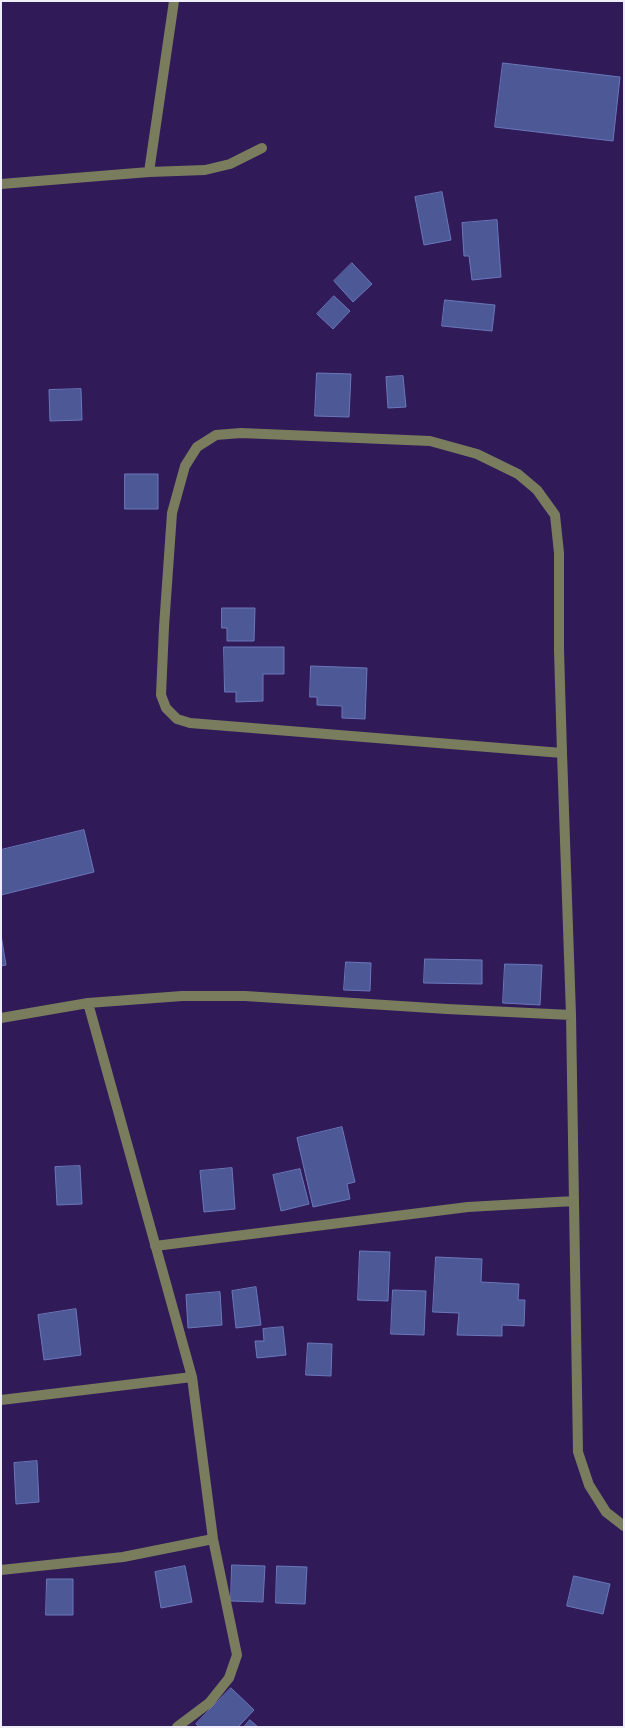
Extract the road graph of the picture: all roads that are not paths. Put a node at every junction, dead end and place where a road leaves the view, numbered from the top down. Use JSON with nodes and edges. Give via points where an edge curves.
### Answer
{"nodes":[{"id":1,"x":174,"y":1,"type":"edge"},
{"id":2,"x":262,"y":148,"type":"dead end"},
{"id":3,"x":149,"y":172,"type":"junction"},
{"id":4,"x":1,"y":184,"type":"edge"},
{"id":5,"x":562,"y":753,"type":"junction"},
{"id":6,"x":88,"y":1003,"type":"junction"},
{"id":7,"x":571,"y":1015,"type":"junction"},
{"id":8,"x":1,"y":1018,"type":"edge"},
{"id":9,"x":574,"y":1201,"type":"junction"},
{"id":10,"x":155,"y":1246,"type":"junction"},
{"id":11,"x":192,"y":1377,"type":"junction"},
{"id":12,"x":1,"y":1400,"type":"edge"},
{"id":13,"x":624,"y":1526,"type":"edge"},
{"id":14,"x":214,"y":1539,"type":"junction"},
{"id":15,"x":1,"y":1570,"type":"edge"},
{"id":16,"x":177,"y":1727,"type":"edge"}],
"edges":[{"from":1,"to":3,"type":"street"},
{"from":2,"to":3,"type":"street","via":[[230,164],[205,170]]},
{"from":3,"to":4,"type":"street"},
{"from":5,"to":5,"type":"street","via":[[559,553],[555,515],[537,490],[518,474],[477,454],[430,441],[241,433],[216,435],[198,447],[185,466],[172,521],[162,695],[166,708],[177,719],[190,723]]},
{"from":5,"to":7,"type":"street"},
{"from":6,"to":7,"type":"street","via":[[182,996],[245,996]]},
{"from":6,"to":8,"type":"street"},
{"from":6,"to":10,"type":"street"},
{"from":7,"to":9,"type":"street"},
{"from":9,"to":10,"type":"street","via":[[468,1208]]},
{"from":9,"to":13,"type":"street","via":[[578,1452],[589,1485],[606,1512]]},
{"from":10,"to":11,"type":"street"},
{"from":11,"to":12,"type":"street"},
{"from":11,"to":14,"type":"street"},
{"from":14,"to":15,"type":"street","via":[[123,1557]]},
{"from":14,"to":16,"type":"street","via":[[237,1655],[229,1678],[209,1703]]}]}
